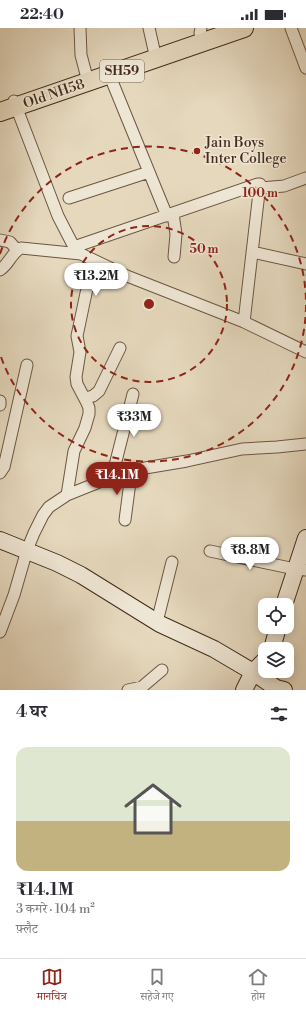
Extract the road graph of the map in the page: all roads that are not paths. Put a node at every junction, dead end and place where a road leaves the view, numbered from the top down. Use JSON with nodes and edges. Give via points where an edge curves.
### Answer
{"nodes":[{"id":1,"x":80,"y":28,"type":"edge"},
{"id":2,"x":149,"y":28,"type":"edge"},
{"id":3,"x":244,"y":28,"type":"edge"},
{"id":4,"x":290,"y":28,"type":"edge"},
{"id":5,"x":205,"y":30,"type":"edge"},
{"id":6,"x":154,"y":50,"type":"junction"},
{"id":7,"x":306,"y":68,"type":"edge"},
{"id":8,"x":108,"y":71,"type":"junction"},
{"id":9,"x":86,"y":74,"type":"junction"},
{"id":10,"x":7,"y":105,"type":"edge"},
{"id":11,"x":149,"y":172,"type":"junction"},
{"id":12,"x":306,"y":178,"type":"edge"},
{"id":13,"x":261,"y":188,"type":"junction"},
{"id":14,"x":69,"y":198,"type":"dead end"},
{"id":15,"x":170,"y":215,"type":"junction"},
{"id":16,"x":0,"y":240,"type":"edge"},
{"id":17,"x":17,"y":250,"type":"junction"},
{"id":18,"x":78,"y":251,"type":"junction"},
{"id":19,"x":252,"y":252,"type":"junction"},
{"id":20,"x":174,"y":257,"type":"dead end"},
{"id":21,"x":93,"y":260,"type":"junction"},
{"id":22,"x":306,"y":264,"type":"edge"},
{"id":23,"x":0,"y":270,"type":"edge"},
{"id":24,"x":244,"y":322,"type":"junction"},
{"id":25,"x":120,"y":348,"type":"dead end"},
{"id":26,"x":306,"y":352,"type":"edge"},
{"id":27,"x":27,"y":365,"type":"dead end"},
{"id":28,"x":133,"y":394,"type":"dead end"},
{"id":29,"x":85,"y":398,"type":"junction"},
{"id":30,"x":0,"y":401,"type":"edge"},
{"id":31,"x":0,"y":405,"type":"edge"},
{"id":32,"x":306,"y":444,"type":"edge"},
{"id":33,"x":130,"y":472,"type":"junction"},
{"id":34,"x":0,"y":473,"type":"edge"},
{"id":35,"x":112,"y":477,"type":"junction"},
{"id":36,"x":67,"y":495,"type":"junction"},
{"id":37,"x":125,"y":520,"type":"dead end"},
{"id":38,"x":0,"y":530,"type":"edge"},
{"id":39,"x":306,"y":538,"type":"edge"},
{"id":40,"x":0,"y":540,"type":"edge"},
{"id":41,"x":29,"y":546,"type":"junction"},
{"id":42,"x":210,"y":551,"type":"dead end"},
{"id":43,"x":172,"y":562,"type":"dead end"},
{"id":44,"x":300,"y":570,"type":"edge"},
{"id":45,"x":287,"y":598,"type":"edge"},
{"id":46,"x":158,"y":618,"type":"junction"},
{"id":47,"x":0,"y":632,"type":"edge"},
{"id":48,"x":258,"y":666,"type":"edge"},
{"id":49,"x":162,"y":670,"type":"dead end"},
{"id":50,"x":258,"y":671,"type":"edge"},
{"id":51,"x":269,"y":678,"type":"edge"},
{"id":52,"x":128,"y":690,"type":"edge"},
{"id":53,"x":244,"y":690,"type":"edge"},
{"id":54,"x":284,"y":690,"type":"edge"}],
"edges":[{"from":1,"to":9,"type":"street","via":[[81,55]]},
{"from":2,"to":6,"type":"street"},
{"from":3,"to":8,"type":"main road","name":"Old NH58","number":"SH59"},
{"from":4,"to":7,"type":"street"},
{"from":5,"to":6,"type":"main road","name":"Old NH58","number":"SH59"},
{"from":6,"to":8,"type":"main road","name":"Old NH58","number":"SH59"},
{"from":8,"to":9,"type":"main road","name":"Old NH58","number":"SH59"},
{"from":8,"to":10,"type":"main road","name":"Old NH58","number":"SH59"},
{"from":8,"to":11,"type":"street"},
{"from":9,"to":10,"type":"main road","name":"Old NH58","number":"SH59"},
{"from":10,"to":18,"type":"street","via":[[58,216]]},
{"from":11,"to":14,"type":"street"},
{"from":11,"to":15,"type":"street"},
{"from":12,"to":13,"type":"street","via":[[284,186]]},
{"from":13,"to":15,"type":"street","via":[[258,184]]},
{"from":13,"to":19,"type":"street"},
{"from":15,"to":18,"type":"street"},
{"from":15,"to":20,"type":"street","via":[[176,234]]},
{"from":16,"to":17,"type":"street","via":[[10,242]]},
{"from":17,"to":18,"type":"street","via":[[25,248]]},
{"from":17,"to":23,"type":"street","via":[[8,264]]},
{"from":18,"to":21,"type":"street"},
{"from":19,"to":22,"type":"street"},
{"from":19,"to":24,"type":"street"},
{"from":21,"to":24,"type":"street"},
{"from":21,"to":29,"type":"street","via":[[77,336],[80,352],[76,378]]},
{"from":24,"to":26,"type":"street"},
{"from":25,"to":29,"type":"street","via":[[100,391]]},
{"from":27,"to":34,"type":"street","via":[[4,467]]},
{"from":28,"to":35,"type":"street"},
{"from":29,"to":36,"type":"street","via":[[90,414],[74,451]]},
{"from":30,"to":31,"type":"street"},
{"from":32,"to":33,"type":"street","via":[[242,449]]},
{"from":33,"to":35,"type":"street"},
{"from":33,"to":37,"type":"street"},
{"from":35,"to":36,"type":"street"},
{"from":36,"to":41,"type":"street","via":[[49,507],[43,515]]},
{"from":38,"to":41,"type":"main road"},
{"from":39,"to":44,"type":"main road"},
{"from":40,"to":41,"type":"main road"},
{"from":41,"to":46,"type":"main road"},
{"from":41,"to":47,"type":"street"},
{"from":42,"to":44,"type":"street"},
{"from":43,"to":46,"type":"street"},
{"from":44,"to":45,"type":"main road"},
{"from":46,"to":48,"type":"main road","via":[[214,649]]},
{"from":49,"to":52,"type":"street","via":[[142,687]]},
{"from":50,"to":53,"type":"main road","via":[[247,682]]},
{"from":51,"to":54,"type":"main road","via":[[276,688]]}]}
